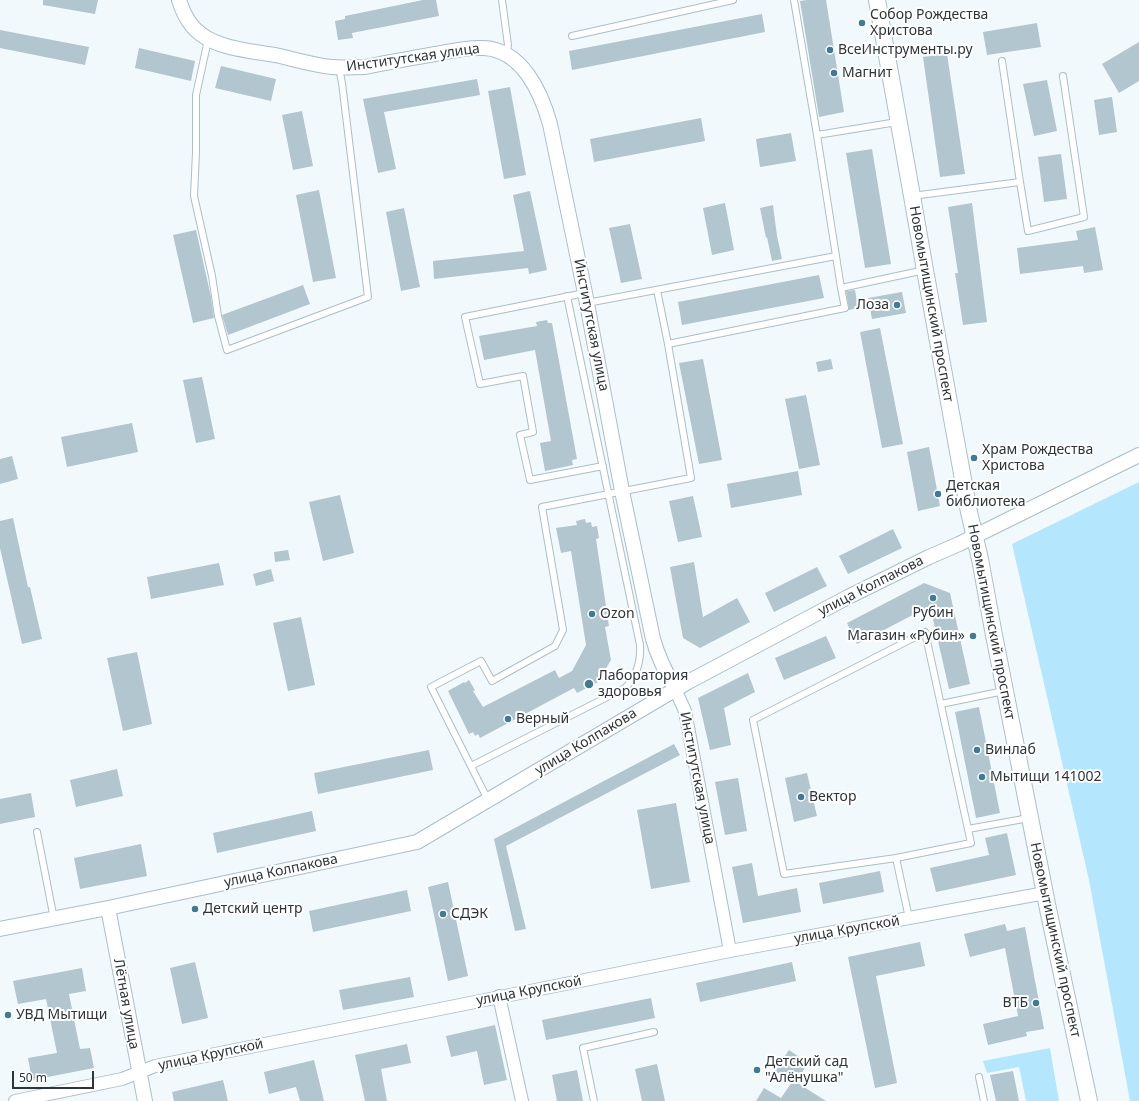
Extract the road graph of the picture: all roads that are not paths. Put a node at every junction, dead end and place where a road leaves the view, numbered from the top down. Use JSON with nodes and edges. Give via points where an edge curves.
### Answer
{"nodes":[{"id":1,"x":179,"y":0,"type":"edge"},
{"id":2,"x":502,"y":0,"type":"edge"},
{"id":3,"x":733,"y":0,"type":"edge"},
{"id":4,"x":794,"y":0,"type":"edge"},
{"id":5,"x":877,"y":0,"type":"edge"},
{"id":6,"x":572,"y":36,"type":"dead end"},
{"id":7,"x":208,"y":40,"type":"junction"},
{"id":8,"x":506,"y":55,"type":"junction"},
{"id":9,"x":1002,"y":61,"type":"dead end"},
{"id":10,"x":339,"y":68,"type":"junction"},
{"id":11,"x":1063,"y":76,"type":"dead end"},
{"id":12,"x":899,"y":122,"type":"junction"},
{"id":13,"x":817,"y":135,"type":"junction"},
{"id":14,"x":1020,"y":182,"type":"junction"},
{"id":15,"x":912,"y":196,"type":"junction"},
{"id":16,"x":836,"y":256,"type":"junction"},
{"id":17,"x":924,"y":270,"type":"junction"},
{"id":18,"x":841,"y":288,"type":"junction"},
{"id":19,"x":657,"y":290,"type":"junction"},
{"id":20,"x":567,"y":296,"type":"junction"},
{"id":21,"x":586,"y":298,"type":"junction"},
{"id":22,"x":668,"y":344,"type":"junction"},
{"id":23,"x":1139,"y":455,"type":"edge"},
{"id":24,"x":603,"y":466,"type":"junction"},
{"id":25,"x":616,"y":493,"type":"junction"},
{"id":26,"x":974,"y":536,"type":"junction"},
{"id":27,"x":675,"y":689,"type":"junction"},
{"id":28,"x":1005,"y":691,"type":"junction"},
{"id":29,"x":941,"y":704,"type":"junction"},
{"id":30,"x":471,"y":766,"type":"junction"},
{"id":31,"x":488,"y":800,"type":"junction"},
{"id":32,"x":1030,"y":818,"type":"junction"},
{"id":33,"x":968,"y":829,"type":"junction"},
{"id":34,"x":37,"y":832,"type":"dead end"},
{"id":35,"x":896,"y":858,"type":"junction"},
{"id":36,"x":1044,"y":892,"type":"junction"},
{"id":37,"x":108,"y":908,"type":"junction"},
{"id":38,"x":909,"y":918,"type":"junction"},
{"id":39,"x":54,"y":919,"type":"junction"},
{"id":40,"x":0,"y":929,"type":"edge"},
{"id":41,"x":730,"y":951,"type":"junction"},
{"id":42,"x":499,"y":996,"type":"junction"},
{"id":43,"x":654,"y":1032,"type":"dead end"},
{"id":44,"x":139,"y":1073,"type":"junction"},
{"id":45,"x":979,"y":1077,"type":"dead end"},
{"id":46,"x":15,"y":1101,"type":"edge"},
{"id":47,"x":145,"y":1101,"type":"edge"},
{"id":48,"x":522,"y":1101,"type":"edge"},
{"id":49,"x":594,"y":1101,"type":"edge"},
{"id":50,"x":984,"y":1101,"type":"edge"},
{"id":51,"x":1088,"y":1101,"type":"edge"}],
"edges":[{"from":1,"to":7,"type":"street","name":"Институтская улица","via":[[194,28]]},
{"from":2,"to":8,"type":"lane","via":[[508,45]]},
{"from":3,"to":6,"type":"lane"},
{"from":4,"to":13,"type":"lane"},
{"from":5,"to":12,"type":"main road","name":"Новомытищинский проспект"},
{"from":7,"to":10,"type":"street","name":"Институтская улица","via":[[239,49]]},
{"from":7,"to":10,"type":"lane","via":[[196,95],[194,196],[227,350],[368,297]]},
{"from":8,"to":10,"type":"street","name":"Институтская улица","via":[[490,48],[459,49],[365,67]]},
{"from":8,"to":21,"type":"street","name":"Институтская улица","via":[[527,74],[546,109]]},
{"from":9,"to":14,"type":"lane"},
{"from":11,"to":14,"type":"lane","via":[[1084,217],[1028,230]]},
{"from":12,"to":13,"type":"lane"},
{"from":12,"to":15,"type":"main road","name":"Новомытищинский проспект"},
{"from":13,"to":16,"type":"lane"},
{"from":14,"to":15,"type":"lane"},
{"from":15,"to":17,"type":"main road","name":"Новомытищинский проспект"},
{"from":16,"to":18,"type":"lane"},
{"from":16,"to":19,"type":"lane"},
{"from":17,"to":18,"type":"lane"},
{"from":17,"to":26,"type":"main road","name":"Новомытищинский проспект"},
{"from":18,"to":22,"type":"lane","via":[[845,308]]},
{"from":19,"to":21,"type":"lane"},
{"from":19,"to":22,"type":"lane"},
{"from":20,"to":21,"type":"lane"},
{"from":20,"to":24,"type":"lane"},
{"from":20,"to":24,"type":"lane","via":[[465,317],[480,384],[523,376],[533,432],[520,435],[530,480]]},
{"from":21,"to":25,"type":"street","name":"Институтская улица"},
{"from":22,"to":25,"type":"lane","via":[[690,478]]},
{"from":23,"to":26,"type":"street","name":"улица Колпакова"},
{"from":24,"to":25,"type":"lane"},
{"from":25,"to":27,"type":"street","name":"Институтская улица","via":[[657,654]]},
{"from":25,"to":30,"type":"lane","via":[[640,645],[635,675],[629,684],[619,691]]},
{"from":25,"to":30,"type":"lane","via":[[542,507],[564,630],[555,646],[492,681],[481,661],[431,687]]},
{"from":26,"to":27,"type":"street","name":"улица Колпакова","via":[[841,601]]},
{"from":26,"to":28,"type":"main road","name":"Новомытищинский проспект"},
{"from":27,"to":31,"type":"street","name":"улица Колпакова"},
{"from":27,"to":41,"type":"street","name":"Институтская улица","via":[[685,711]]},
{"from":28,"to":29,"type":"lane"},
{"from":28,"to":32,"type":"main road","name":"Новомытищинский проспект"},
{"from":29,"to":33,"type":"lane"},
{"from":29,"to":35,"type":"lane","via":[[925,632],[753,720],[784,874]]},
{"from":30,"to":31,"type":"lane"},
{"from":31,"to":37,"type":"street","name":"улица Колпакова","via":[[417,842]]},
{"from":32,"to":33,"type":"lane"},
{"from":32,"to":36,"type":"main road","name":"Новомытищинский проспект"},
{"from":33,"to":35,"type":"lane","via":[[971,843]]},
{"from":34,"to":39,"type":"lane"},
{"from":35,"to":38,"type":"lane"},
{"from":36,"to":38,"type":"street","name":"улица Крупской"},
{"from":36,"to":51,"type":"main road","name":"Новомытищинский проспект"},
{"from":37,"to":39,"type":"street","name":"улица Колпакова"},
{"from":37,"to":44,"type":"street","name":"Лётная улица"},
{"from":38,"to":41,"type":"street","name":"улица Крупской"},
{"from":39,"to":40,"type":"street","name":"улица Колпакова"},
{"from":41,"to":42,"type":"street","name":"улица Крупской"},
{"from":42,"to":44,"type":"street","name":"улица Крупской","via":[[155,1066]]},
{"from":42,"to":48,"type":"street"},
{"from":43,"to":49,"type":"lane","via":[[583,1048]]},
{"from":44,"to":46,"type":"street","name":"улица Крупской","via":[[122,1079]]},
{"from":44,"to":47,"type":"street","name":"Лётная улица"},
{"from":45,"to":50,"type":"lane"}]}
